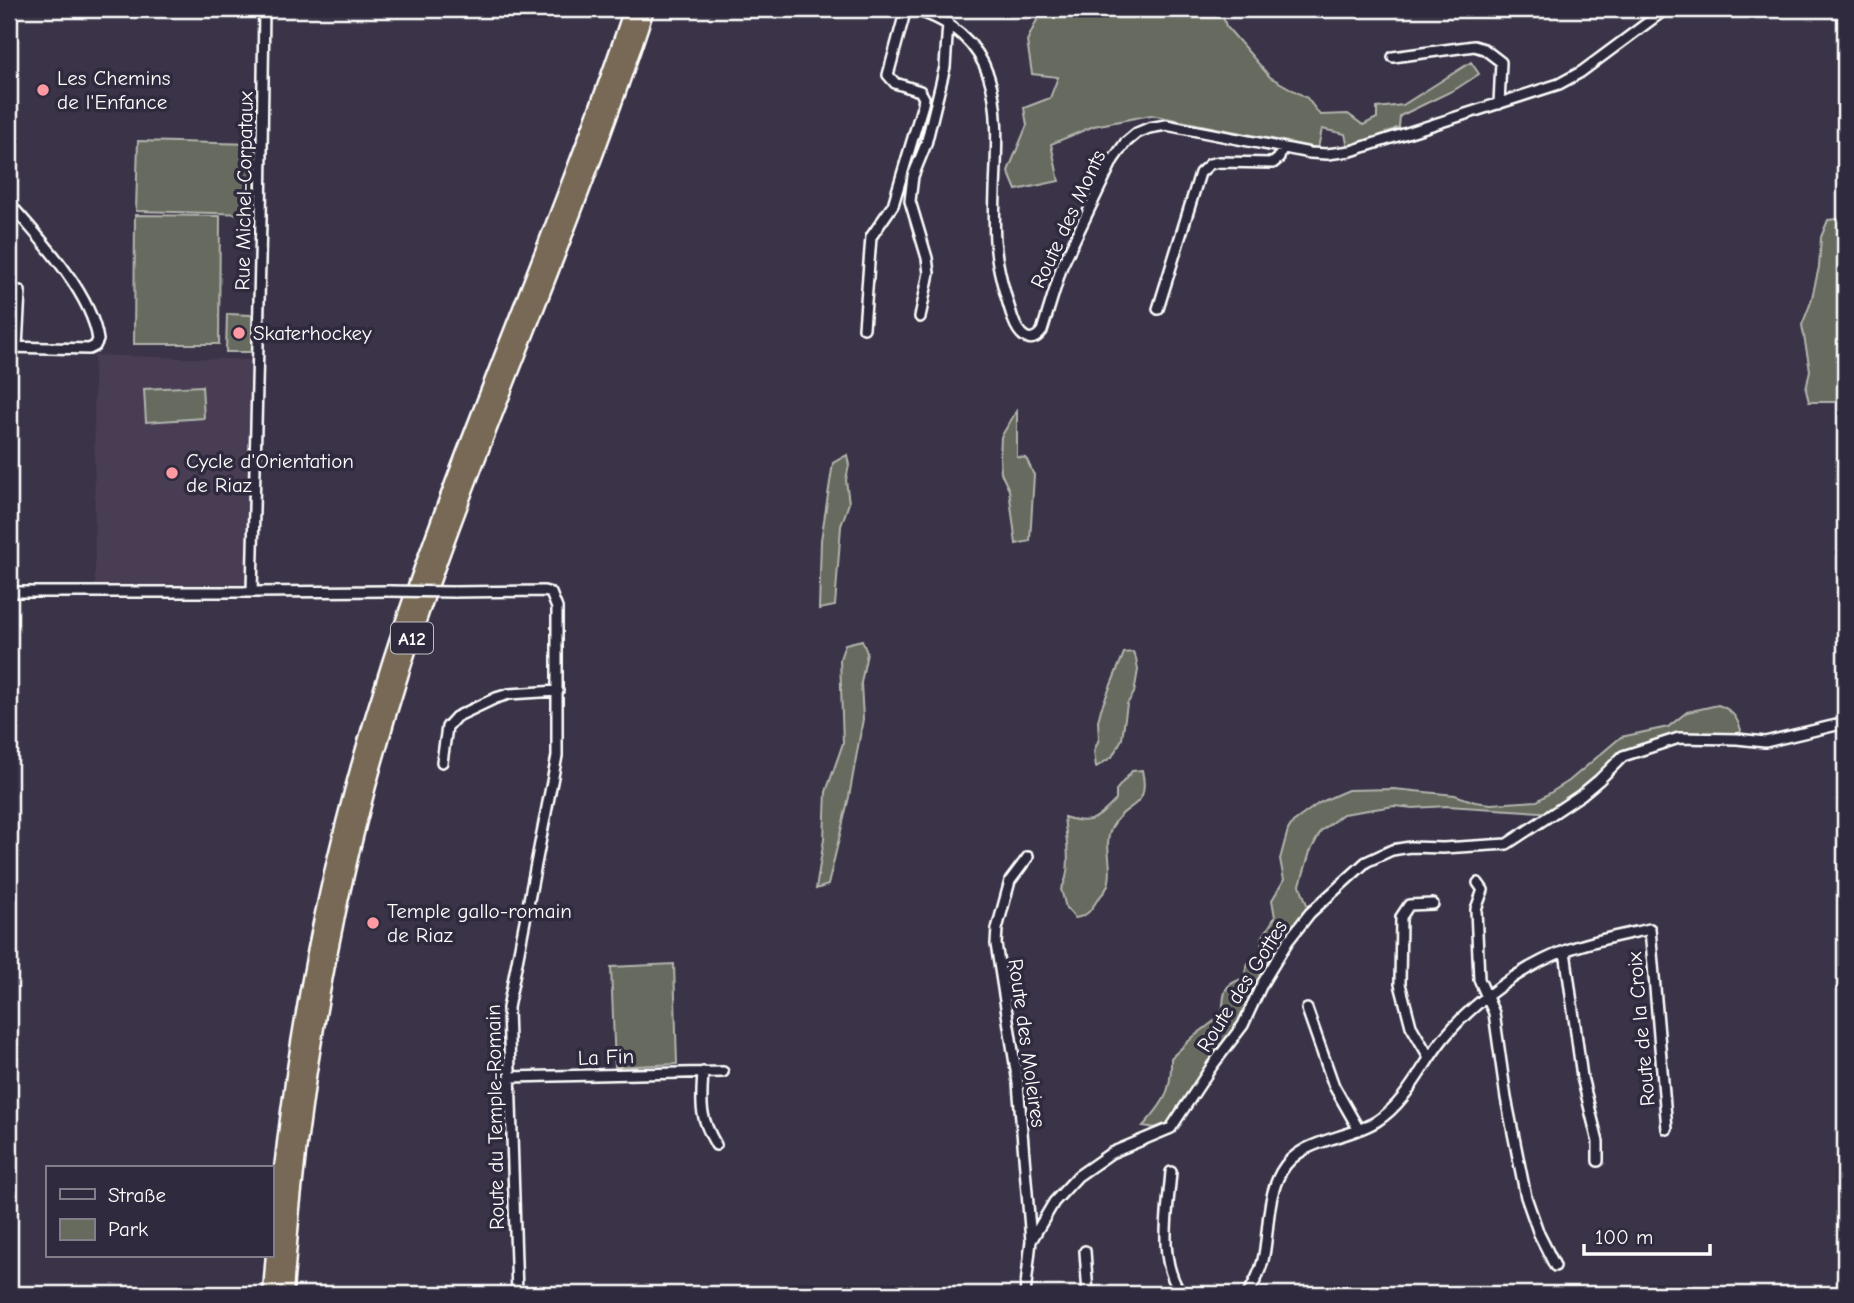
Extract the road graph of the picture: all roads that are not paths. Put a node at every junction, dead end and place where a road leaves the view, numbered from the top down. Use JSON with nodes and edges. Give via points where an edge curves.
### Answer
{"nodes":[{"id":1,"x":245,"y":9,"type":"edge"},
{"id":2,"x":262,"y":9,"type":"edge"},
{"id":3,"x":633,"y":9,"type":"edge"},
{"id":4,"x":645,"y":9,"type":"edge"},
{"id":5,"x":906,"y":9,"type":"edge"},
{"id":6,"x":912,"y":9,"type":"edge"},
{"id":7,"x":1666,"y":9,"type":"edge"},
{"id":8,"x":931,"y":11,"type":"edge"},
{"id":9,"x":948,"y":23,"type":"junction"},
{"id":10,"x":1393,"y":57,"type":"dead end"},
{"id":11,"x":1499,"y":104,"type":"junction"},
{"id":12,"x":1282,"y":148,"type":"junction"},
{"id":13,"x":9,"y":203,"type":"edge"},
{"id":14,"x":20,"y":291,"type":"dead end"},
{"id":15,"x":1158,"y":309,"type":"dead end"},
{"id":16,"x":920,"y":317,"type":"dead end"},
{"id":17,"x":864,"y":328,"type":"dead end"},
{"id":18,"x":13,"y":347,"type":"edge"},
{"id":19,"x":9,"y":592,"type":"edge"},
{"id":20,"x":252,"y":592,"type":"junction"},
{"id":21,"x":558,"y":691,"type":"junction"},
{"id":22,"x":1845,"y":723,"type":"edge"},
{"id":23,"x":442,"y":762,"type":"dead end"},
{"id":24,"x":1028,"y":858,"type":"dead end"},
{"id":25,"x":1478,"y":883,"type":"dead end"},
{"id":26,"x":1433,"y":904,"type":"dead end"},
{"id":27,"x":1565,"y":951,"type":"junction"},
{"id":28,"x":1487,"y":996,"type":"junction"},
{"id":29,"x":1307,"y":1009,"type":"dead end"},
{"id":30,"x":1429,"y":1057,"type":"junction"},
{"id":31,"x":703,"y":1072,"type":"junction"},
{"id":32,"x":723,"y":1072,"type":"dead end"},
{"id":33,"x":510,"y":1077,"type":"junction"},
{"id":34,"x":1667,"y":1129,"type":"dead end"},
{"id":35,"x":1359,"y":1130,"type":"junction"},
{"id":36,"x":716,"y":1145,"type":"dead end"},
{"id":37,"x":1598,"y":1161,"type":"dead end"},
{"id":38,"x":1171,"y":1172,"type":"dead end"},
{"id":39,"x":1031,"y":1241,"type":"junction"},
{"id":40,"x":1085,"y":1251,"type":"dead end"},
{"id":41,"x":1555,"y":1266,"type":"dead end"},
{"id":42,"x":272,"y":1294,"type":"edge"},
{"id":43,"x":284,"y":1294,"type":"edge"},
{"id":44,"x":517,"y":1294,"type":"edge"},
{"id":45,"x":1024,"y":1294,"type":"edge"},
{"id":46,"x":1088,"y":1294,"type":"edge"},
{"id":47,"x":1181,"y":1294,"type":"edge"},
{"id":48,"x":1248,"y":1294,"type":"edge"}],
"edges":[{"from":1,"to":2,"type":"street"},
{"from":2,"to":20,"type":"street","name":"Rue Michel-Corpataux"},
{"from":3,"to":42,"type":"highway","number":"A12","via":[[416,588],[359,771],[324,909],[300,1035]]},
{"from":4,"to":43,"type":"highway","number":"A12","via":[[589,170],[428,592],[370,774],[316,1016],[296,1156]]},
{"from":5,"to":17,"type":"street","via":[[888,75],[897,84],[920,91],[924,101],[893,205],[871,237]]},
{"from":6,"to":8,"type":"street","name":"Route des Monts"},
{"from":7,"to":11,"type":"street","name":"Route des Monts","via":[[1569,79]]},
{"from":8,"to":9,"type":"street","name":"Route des Monts"},
{"from":9,"to":12,"type":"street","name":"Route des Monts","via":[[975,49],[992,80],[997,124],[996,253],[1013,318],[1024,338],[1042,331],[1062,265],[1113,160],[1131,137],[1166,125]]},
{"from":9,"to":16,"type":"street","via":[[945,66],[910,201],[929,273]]},
{"from":10,"to":11,"type":"street","via":[[1462,46],[1484,49],[1501,62]]},
{"from":11,"to":12,"type":"street","name":"Route des Monts","via":[[1343,152],[1319,154]]},
{"from":12,"to":15,"type":"street","via":[[1273,163],[1219,162],[1200,173]]},
{"from":13,"to":18,"type":"street","via":[[65,272],[89,313],[98,340],[89,349]]},
{"from":14,"to":18,"type":"street"},
{"from":19,"to":20,"type":"street"},
{"from":20,"to":21,"type":"street","name":"Route du Temple-Romain","bridge":true,"via":[[551,593],[557,608]]},
{"from":21,"to":23,"type":"street","via":[[509,694],[456,717],[447,727]]},
{"from":21,"to":33,"type":"street","name":"Route du Temple-Romain","via":[[557,756],[508,1008]]},
{"from":22,"to":39,"type":"street","name":"Route des Gottes","via":[[1765,742],[1679,738],[1623,756],[1580,795],[1507,844],[1410,847],[1366,862],[1310,913],[1288,941],[1243,1025],[1171,1128],[1111,1153],[1077,1176],[1054,1202]]},
{"from":24,"to":39,"type":"street","name":"Route des Moleires","via":[[1010,881],[996,944],[1018,1083]]},
{"from":25,"to":28,"type":"street","via":[[1483,890],[1476,909],[1479,979]]},
{"from":26,"to":30,"type":"street","via":[[1409,905],[1401,917],[1400,984],[1411,1026]]},
{"from":27,"to":28,"type":"street","name":"Route de la Croix"},
{"from":27,"to":34,"type":"street","name":"Route de la Croix","via":[[1650,929]]},
{"from":27,"to":37,"type":"street"},
{"from":28,"to":30,"type":"street","name":"Route de la Croix"},
{"from":28,"to":41,"type":"street","via":[[1494,1013],[1526,1197]]},
{"from":29,"to":35,"type":"street","via":[[1334,1086]]},
{"from":30,"to":35,"type":"street","name":"Route de la Croix","via":[[1400,1101],[1378,1121]]},
{"from":31,"to":32,"type":"street","name":"La Fin"},
{"from":31,"to":33,"type":"street","name":"La Fin"},
{"from":31,"to":36,"type":"street","via":[[702,1119]]},
{"from":33,"to":44,"type":"street","name":"Route du Temple-Romain"},
{"from":35,"to":48,"type":"street","name":"Route de la Croix","via":[[1310,1147],[1281,1171],[1272,1194],[1264,1258]]},
{"from":38,"to":47,"type":"street","via":[[1166,1248]]},
{"from":39,"to":45,"type":"street","name":"Route des Gottes"},
{"from":40,"to":46,"type":"street"}]}
